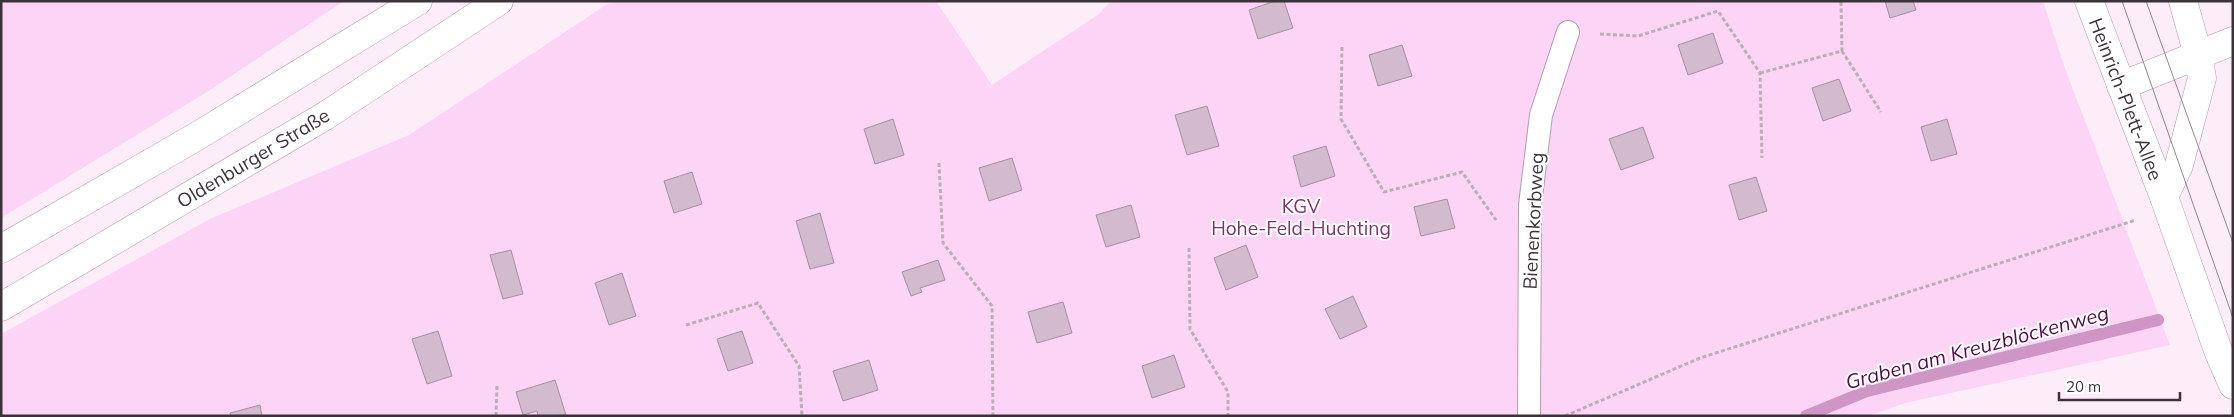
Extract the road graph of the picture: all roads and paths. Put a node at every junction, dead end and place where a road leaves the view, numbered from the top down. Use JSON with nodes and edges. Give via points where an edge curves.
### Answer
{"nodes":[{"id":1,"x":418,"y":1,"type":"edge"},
{"id":2,"x":499,"y":1,"type":"edge"},
{"id":3,"x":1841,"y":1,"type":"edge"},
{"id":4,"x":2089,"y":1,"type":"edge"},
{"id":5,"x":2183,"y":1,"type":"edge"},
{"id":6,"x":1568,"y":32,"type":"joint"},
{"id":7,"x":2233,"y":41,"type":"edge"},
{"id":8,"x":1342,"y":47,"type":"dead end"},
{"id":9,"x":1842,"y":51,"type":"junction"},
{"id":10,"x":2198,"y":55,"type":"junction"},
{"id":11,"x":1760,"y":73,"type":"junction"},
{"id":12,"x":2121,"y":86,"type":"junction"},
{"id":13,"x":1881,"y":112,"type":"dead end"},
{"id":14,"x":1762,"y":158,"type":"dead end"},
{"id":15,"x":939,"y":163,"type":"dead end"},
{"id":16,"x":2166,"y":203,"type":"junction"},
{"id":17,"x":1530,"y":222,"type":"junction"},
{"id":18,"x":1189,"y":248,"type":"dead end"},
{"id":19,"x":1,"y":249,"type":"edge"},
{"id":20,"x":1,"y":307,"type":"edge"},
{"id":21,"x":686,"y":325,"type":"dead end"},
{"id":22,"x":2233,"y":385,"type":"edge"},
{"id":23,"x":497,"y":386,"type":"dead end"},
{"id":24,"x":496,"y":416,"type":"edge"},
{"id":25,"x":802,"y":416,"type":"edge"},
{"id":26,"x":994,"y":416,"type":"edge"},
{"id":27,"x":1228,"y":416,"type":"edge"},
{"id":28,"x":1529,"y":416,"type":"edge"},
{"id":29,"x":1565,"y":416,"type":"edge"}],
"edges":[{"from":1,"to":19,"type":"main road","via":[[194,138]]},
{"from":2,"to":20,"type":"main road","name":"Oldenburger Straße","via":[[325,116]]},
{"from":3,"to":9,"type":"path"},
{"from":4,"to":12,"type":"main road","name":"Heinrich-Plett-Allee"},
{"from":5,"to":10,"type":"main road","name":"Heinrich-Plett-Allee"},
{"from":6,"to":11,"type":"path","via":[[1638,36],[1718,11]]},
{"from":6,"to":17,"type":"lane","name":"Bienenkorbweg","via":[[1541,114]]},
{"from":7,"to":10,"type":"main road"},
{"from":8,"to":17,"type":"path","via":[[1341,119],[1384,192],[1462,172],[1503,231]]},
{"from":9,"to":11,"type":"path"},
{"from":9,"to":13,"type":"path"},
{"from":10,"to":12,"type":"main road"},
{"from":10,"to":16,"type":"main road","name":"Heinrich-Plett-Allee","via":[[2202,78],[2180,165]]},
{"from":11,"to":14,"type":"path"},
{"from":12,"to":16,"type":"main road","name":"Heinrich-Plett-Allee"},
{"from":15,"to":26,"type":"path","via":[[942,243],[992,306]]},
{"from":16,"to":22,"type":"main road","name":"Heinrich-Plett-Allee","via":[[2197,295]]},
{"from":16,"to":29,"type":"path","via":[[1700,358]]},
{"from":17,"to":28,"type":"lane","name":"Bienenkorbweg"},
{"from":18,"to":27,"type":"path","via":[[1190,329],[1228,392]]},
{"from":21,"to":25,"type":"path","via":[[758,303],[799,366]]},
{"from":23,"to":24,"type":"path"}]}
